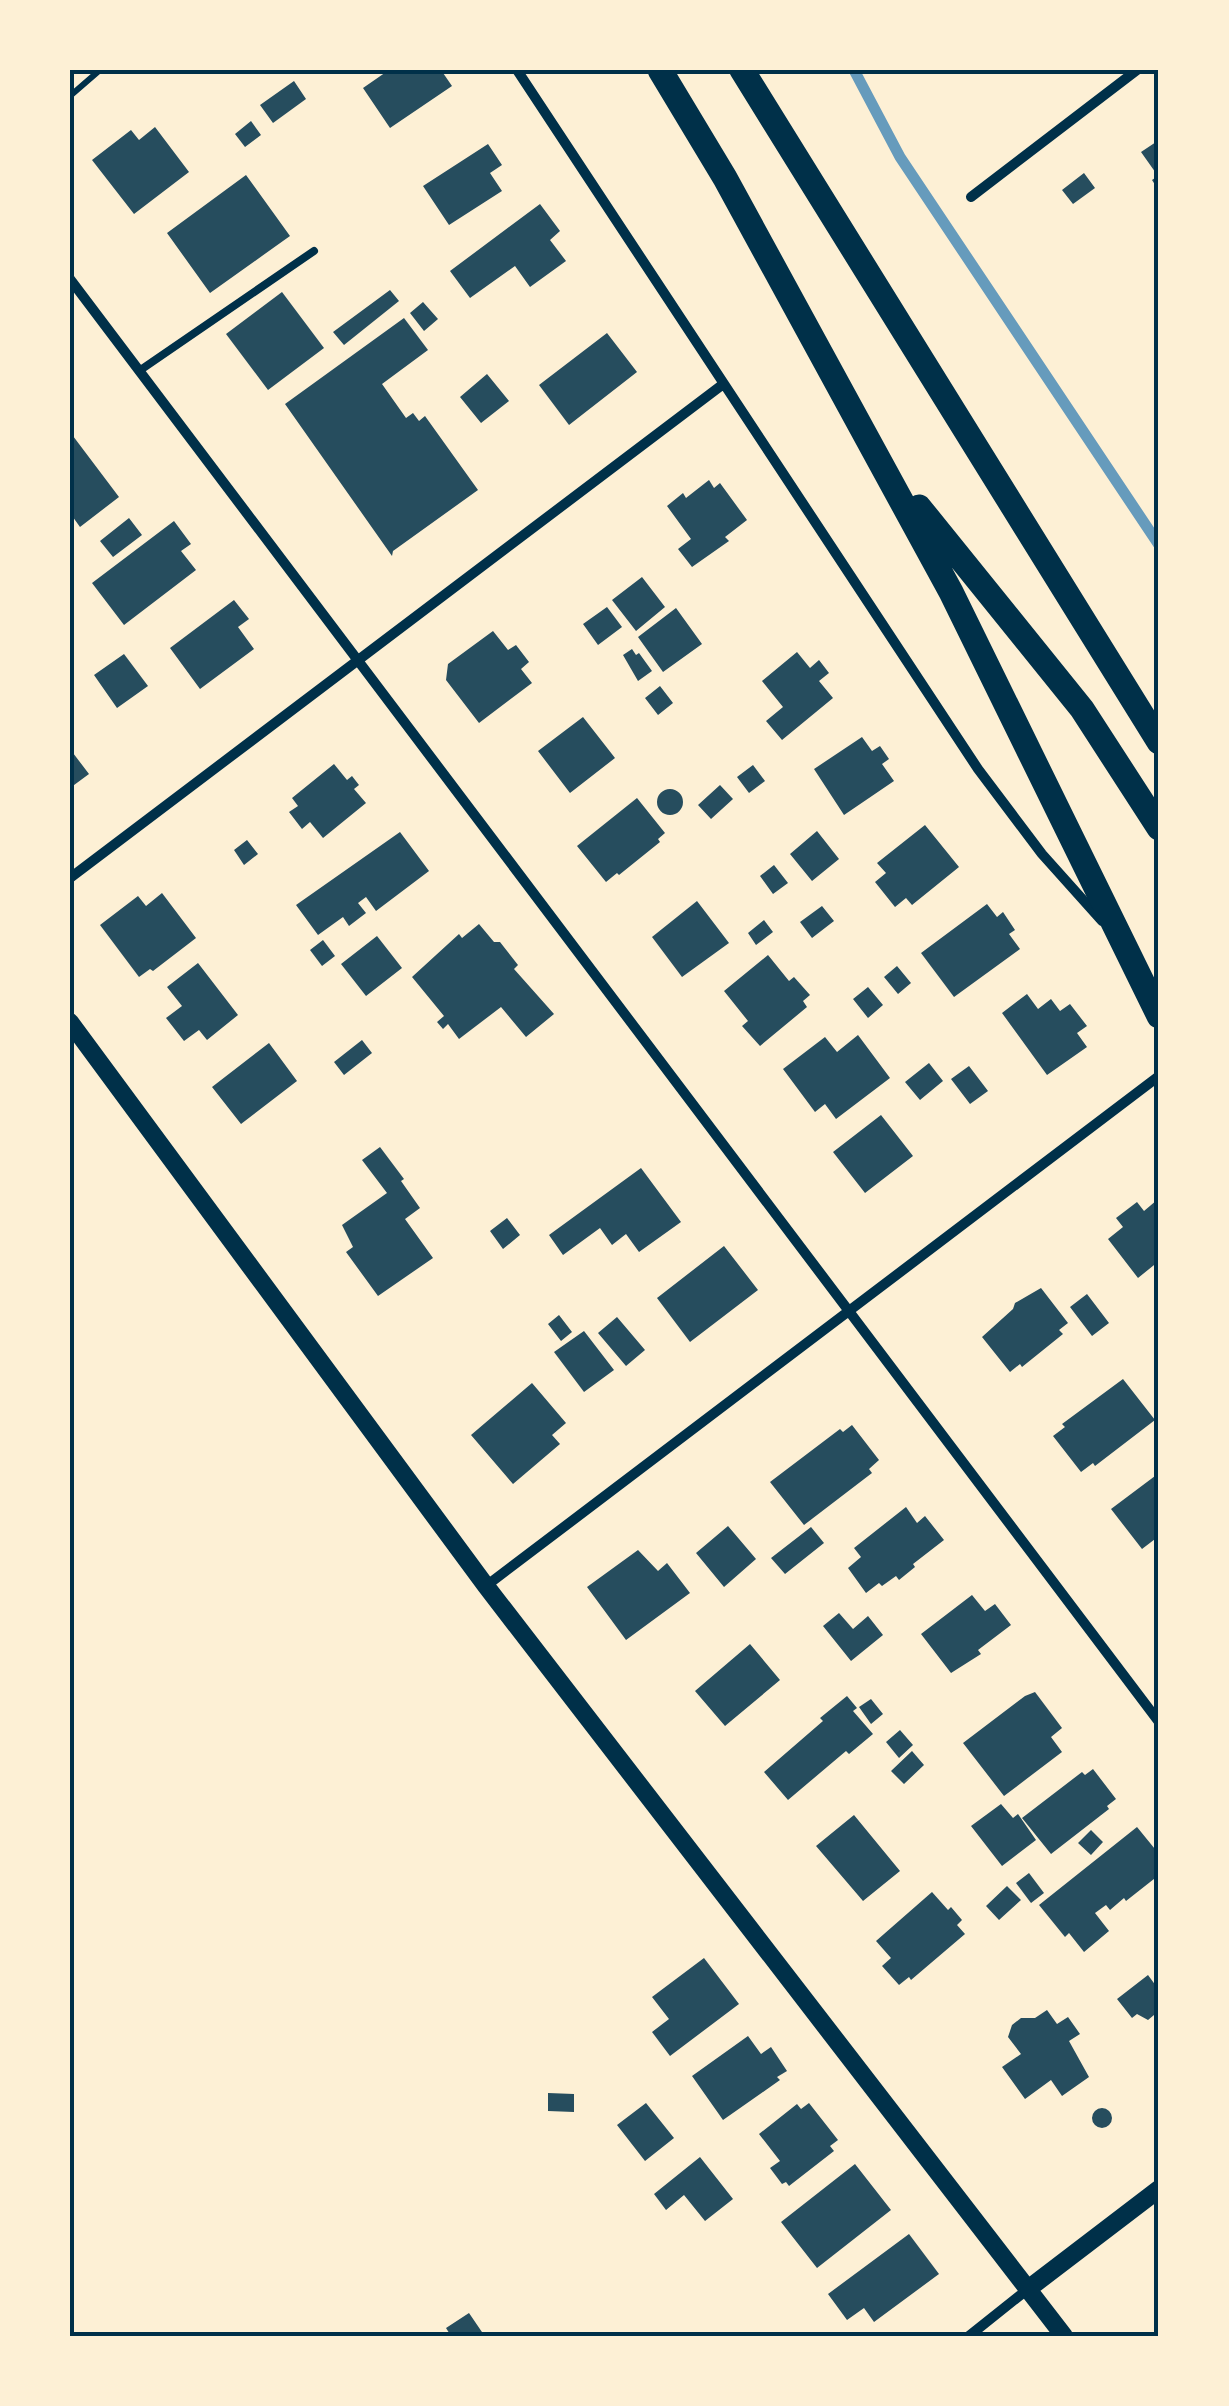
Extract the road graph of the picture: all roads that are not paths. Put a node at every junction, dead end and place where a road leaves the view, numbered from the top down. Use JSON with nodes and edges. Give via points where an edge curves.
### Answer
{"nodes":[{"id":1,"x":516,"y":70,"type":"edge"},
{"id":2,"x":660,"y":70,"type":"edge"},
{"id":3,"x":742,"y":70,"type":"edge"},
{"id":4,"x":1137,"y":70,"type":"edge"},
{"id":5,"x":970,"y":196,"type":"dead end"},
{"id":6,"x":314,"y":251,"type":"dead end"},
{"id":7,"x":70,"y":279,"type":"edge"},
{"id":8,"x":138,"y":370,"type":"junction"},
{"id":9,"x":722,"y":385,"type":"junction"},
{"id":10,"x":873,"y":448,"type":"junction"},
{"id":11,"x":356,"y":662,"type":"junction"},
{"id":12,"x":1159,"y":742,"type":"edge"},
{"id":13,"x":1159,"y":828,"type":"edge"},
{"id":14,"x":70,"y":878,"type":"edge"},
{"id":15,"x":1125,"y":947,"type":"junction"},
{"id":16,"x":1159,"y":1016,"type":"edge"},
{"id":17,"x":70,"y":1022,"type":"edge"},
{"id":18,"x":1159,"y":1076,"type":"edge"},
{"id":19,"x":848,"y":1312,"type":"junction"},
{"id":20,"x":486,"y":1586,"type":"junction"},
{"id":21,"x":1159,"y":1722,"type":"edge"},
{"id":22,"x":1159,"y":2189,"type":"edge"},
{"id":23,"x":1028,"y":2289,"type":"junction"},
{"id":24,"x":969,"y":2336,"type":"edge"},
{"id":25,"x":1064,"y":2336,"type":"edge"}],
"edges":[{"from":1,"to":9,"type":"street"},
{"from":2,"to":10,"type":"main road"},
{"from":3,"to":12,"type":"main road"},
{"from":4,"to":5,"type":"street"},
{"from":6,"to":8,"type":"lane"},
{"from":7,"to":8,"type":"street"},
{"from":8,"to":11,"type":"street"},
{"from":9,"to":11,"type":"street"},
{"from":9,"to":15,"type":"street","via":[[978,769]]},
{"from":10,"to":13,"type":"main road","via":[[1082,709]]},
{"from":10,"to":15,"type":"main road","via":[[952,592]]},
{"from":11,"to":14,"type":"street"},
{"from":11,"to":19,"type":"street"},
{"from":15,"to":16,"type":"main road"},
{"from":17,"to":20,"type":"street"},
{"from":18,"to":19,"type":"street"},
{"from":19,"to":20,"type":"street"},
{"from":19,"to":21,"type":"street"},
{"from":20,"to":23,"type":"street"},
{"from":22,"to":23,"type":"street"},
{"from":23,"to":24,"type":"street"},
{"from":23,"to":25,"type":"street"}]}
